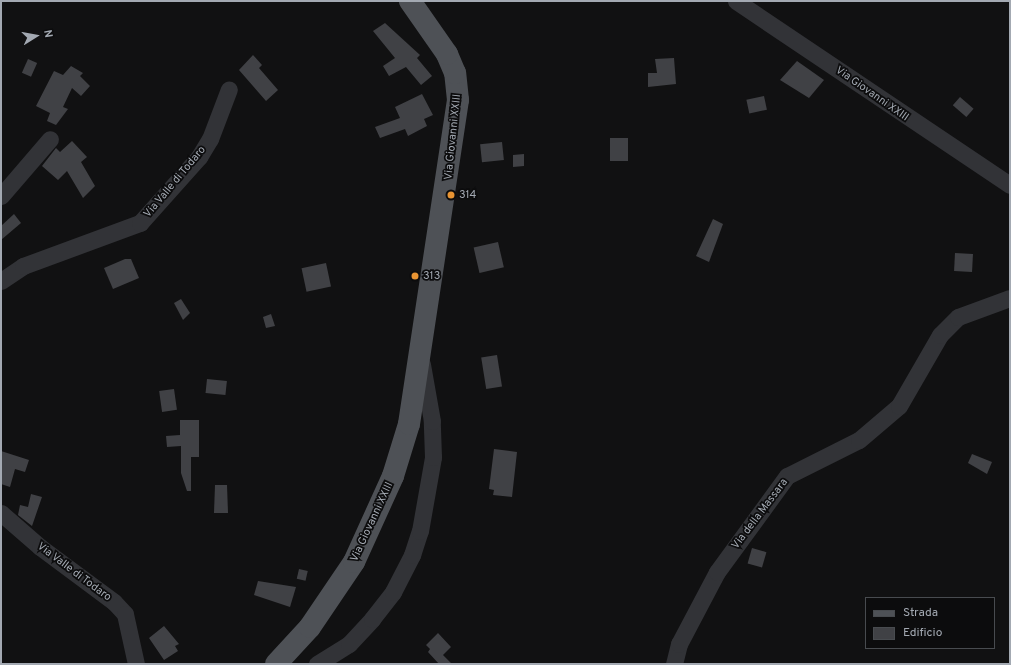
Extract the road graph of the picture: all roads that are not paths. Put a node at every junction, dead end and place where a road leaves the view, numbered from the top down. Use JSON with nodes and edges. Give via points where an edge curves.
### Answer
{"nodes":[{"id":1,"x":410,"y":1,"type":"edge"},
{"id":2,"x":736,"y":1,"type":"edge"},
{"id":3,"x":229,"y":89,"type":"dead end"},
{"id":4,"x":50,"y":140,"type":"dead end"},
{"id":5,"x":1010,"y":185,"type":"edge"},
{"id":6,"x":1,"y":196,"type":"edge"},
{"id":7,"x":1,"y":282,"type":"edge"},
{"id":8,"x":1010,"y":298,"type":"edge"},
{"id":9,"x":420,"y":356,"type":"junction"},
{"id":10,"x":1,"y":513,"type":"edge"},
{"id":11,"x":136,"y":664,"type":"edge"},
{"id":12,"x":276,"y":664,"type":"edge"},
{"id":13,"x":317,"y":664,"type":"edge"},
{"id":14,"x":674,"y":664,"type":"edge"}],
"edges":[{"from":1,"to":9,"type":"main road","name":"Via Giovanni XXIII","via":[[447,54],[455,73],[458,100]]},
{"from":2,"to":5,"type":"street","name":"Via Giovanni XXIII"},
{"from":3,"to":7,"type":"street","name":"Via Valle di Todaro","via":[[210,139],[199,157],[140,223],[23,266]]},
{"from":4,"to":6,"type":"street"},
{"from":8,"to":14,"type":"street","name":"Via della Massara","via":[[958,317],[940,335],[899,406],[859,440],[787,476],[717,572],[679,644]]},
{"from":9,"to":12,"type":"main road","name":"Via Giovanni XXIII","via":[[407,430],[393,476],[371,528],[337,591]]},
{"from":9,"to":13,"type":"street","name":"Via Giovanni XXIII","via":[[433,444],[431,480],[420,531],[405,571],[385,603],[349,644]]},
{"from":10,"to":11,"type":"street","name":"Via Valle di Todaro","via":[[40,547],[114,602],[125,614]]}]}
